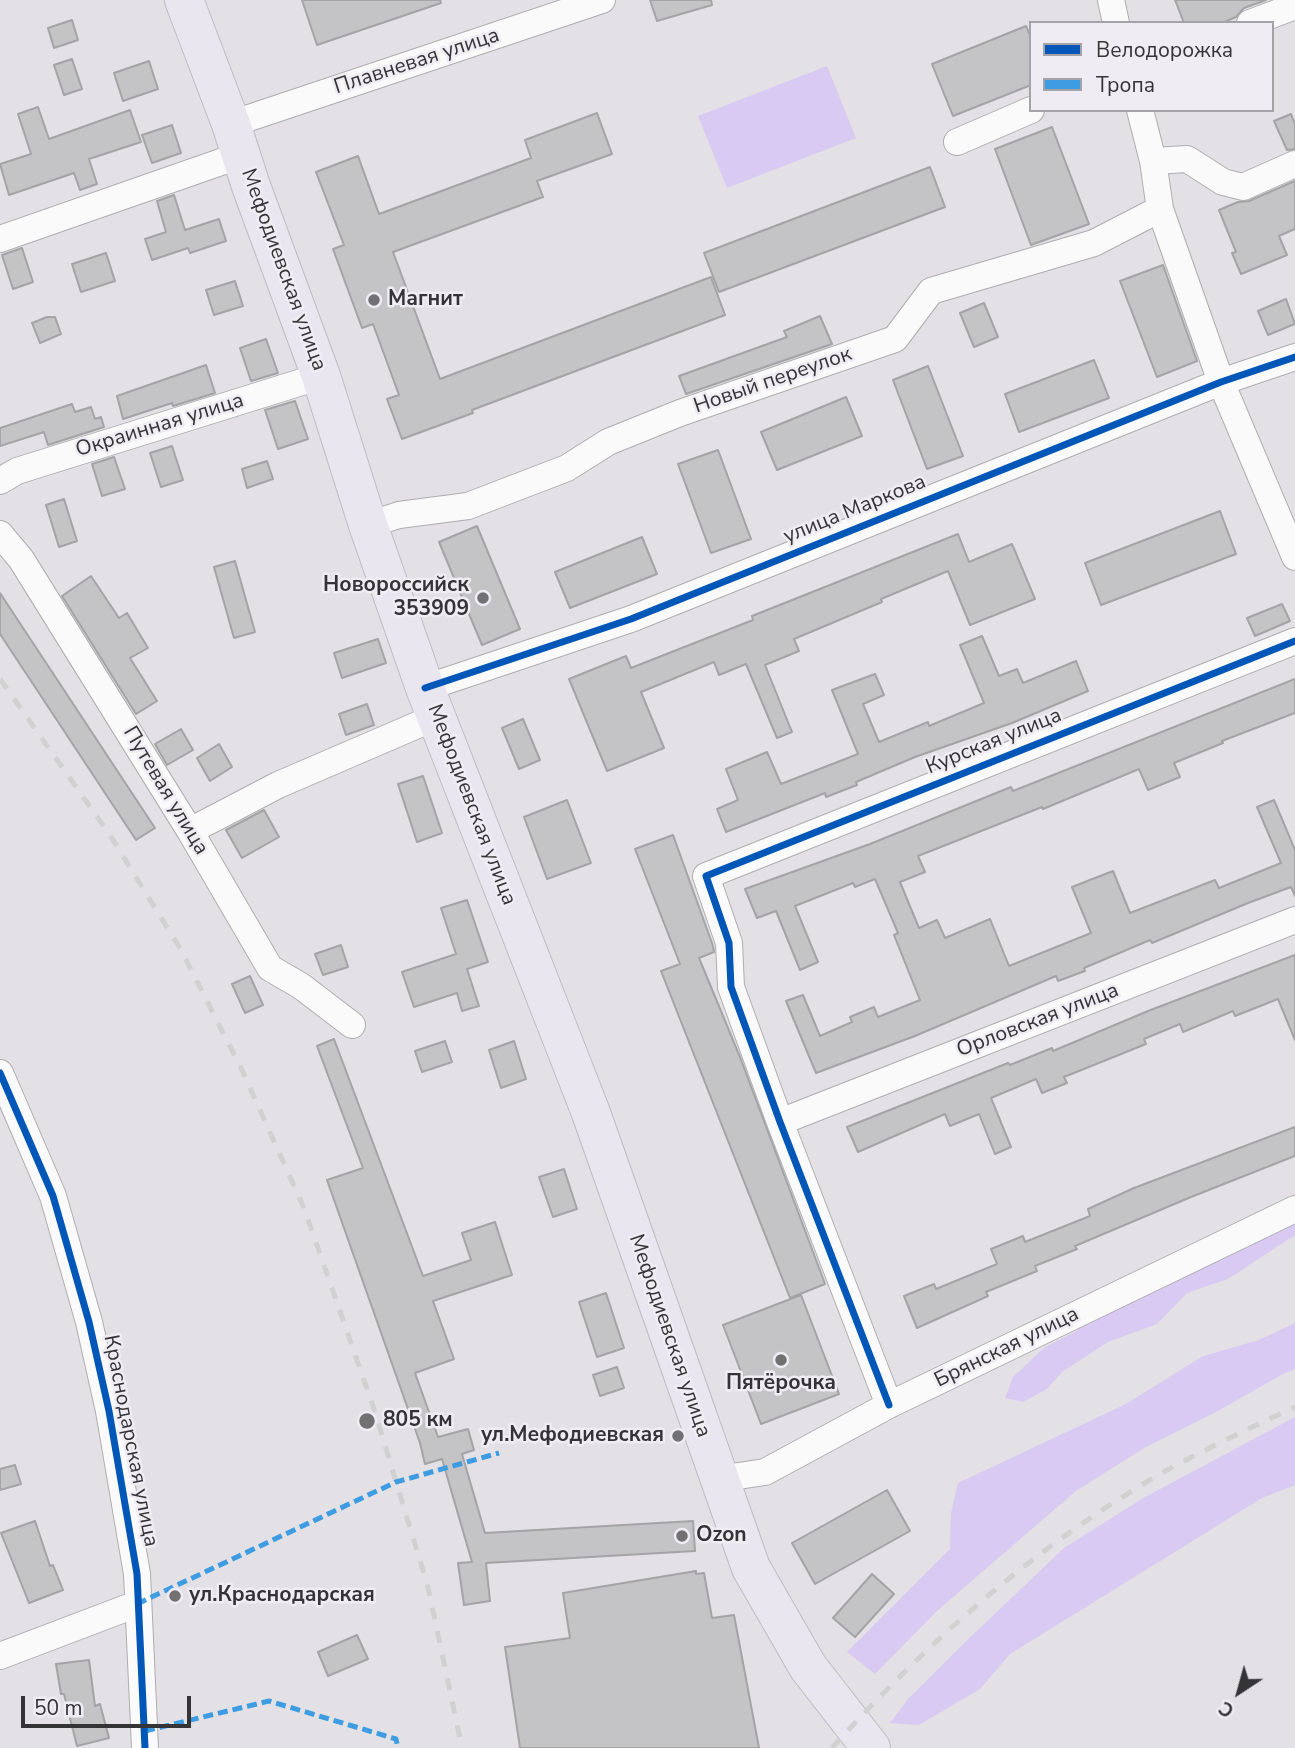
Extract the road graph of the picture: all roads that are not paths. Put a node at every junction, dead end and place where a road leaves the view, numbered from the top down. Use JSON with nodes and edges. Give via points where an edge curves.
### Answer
{"nodes":[{"id":1,"x":184,"y":0,"type":"edge"},
{"id":2,"x":602,"y":0,"type":"edge"},
{"id":3,"x":1111,"y":0,"type":"edge"},
{"id":4,"x":1295,"y":6,"type":"edge"},
{"id":5,"x":1116,"y":21,"type":"edge"},
{"id":6,"x":1255,"y":21,"type":"edge"},
{"id":7,"x":1029,"y":111,"type":"edge"},
{"id":8,"x":1141,"y":112,"type":"edge"},
{"id":9,"x":236,"y":140,"type":"junction"},
{"id":10,"x":957,"y":142,"type":"dead end"},
{"id":11,"x":1153,"y":161,"type":"junction"},
{"id":12,"x":1295,"y":164,"type":"edge"},
{"id":13,"x":1160,"y":209,"type":"junction"},
{"id":14,"x":0,"y":239,"type":"edge"},
{"id":15,"x":1295,"y":357,"type":"edge"},
{"id":16,"x":321,"y":376,"type":"junction"},
{"id":17,"x":1221,"y":382,"type":"junction"},
{"id":18,"x":0,"y":481,"type":"edge"},
{"id":19,"x":368,"y":525,"type":"junction"},
{"id":20,"x":0,"y":534,"type":"edge"},
{"id":21,"x":1295,"y":557,"type":"edge"},
{"id":22,"x":1295,"y":640,"type":"edge"},
{"id":23,"x":431,"y":702,"type":"junction"},
{"id":24,"x":190,"y":831,"type":"junction"},
{"id":25,"x":1295,"y":920,"type":"edge"},
{"id":26,"x":352,"y":1024,"type":"dead end"},
{"id":27,"x":0,"y":1073,"type":"edge"},
{"id":28,"x":780,"y":1122,"type":"junction"},
{"id":29,"x":1295,"y":1209,"type":"edge"},
{"id":30,"x":889,"y":1405,"type":"junction"},
{"id":31,"x":718,"y":1479,"type":"junction"},
{"id":32,"x":137,"y":1604,"type":"junction"},
{"id":33,"x":0,"y":1656,"type":"edge"},
{"id":34,"x":145,"y":1748,"type":"edge"},
{"id":35,"x":871,"y":1748,"type":"edge"}],
"edges":[{"from":1,"to":9,"type":"main road","name":"Мефодиевская улица"},
{"from":2,"to":9,"type":"street","name":"Плавневая улица"},
{"from":3,"to":5,"type":"street"},
{"from":4,"to":6,"type":"street"},
{"from":7,"to":10,"type":"street"},
{"from":8,"to":11,"type":"street"},
{"from":9,"to":14,"type":"street","name":"Плавневая улица"},
{"from":9,"to":16,"type":"main road","name":"Мефодиевская улица"},
{"from":11,"to":12,"type":"street","via":[[1187,159],[1223,182],[1242,187]]},
{"from":11,"to":13,"type":"street"},
{"from":13,"to":17,"type":"street"},
{"from":13,"to":19,"type":"street","name":"Новый переулок","via":[[1094,243],[931,291],[895,339],[680,413],[608,442],[567,468],[468,506],[399,515]]},
{"from":15,"to":17,"type":"street","name":"улица Маркова"},
{"from":16,"to":18,"type":"street","name":"Окраинная улица","via":[[17,471]]},
{"from":16,"to":19,"type":"main road","name":"Мефодиевская улица"},
{"from":17,"to":21,"type":"street"},
{"from":17,"to":23,"type":"street","name":"улица Маркова"},
{"from":19,"to":23,"type":"main road","name":"Мефодиевская улица"},
{"from":20,"to":24,"type":"street","name":"Путевая улица","via":[[22,559]]},
{"from":22,"to":28,"type":"street","name":"Курская улица","via":[[706,876],[730,943],[732,987]]},
{"from":23,"to":24,"type":"street","name":"улица Маркова"},
{"from":23,"to":31,"type":"main road","name":"Мефодиевская улица","via":[[591,1113]]},
{"from":24,"to":26,"type":"street","name":"Путевая улица","via":[[270,968]]},
{"from":25,"to":28,"type":"street","name":"Орловская улица"},
{"from":27,"to":32,"type":"street","name":"Краснодарская улица","via":[[53,1196],[89,1321],[128,1519]]},
{"from":28,"to":30,"type":"street"},
{"from":29,"to":30,"type":"street","name":"Брянская улица"},
{"from":30,"to":31,"type":"street","name":"Брянская улица","via":[[765,1472]]},
{"from":31,"to":35,"type":"main road","name":"Мефодиевская улица","via":[[751,1567],[808,1667]]},
{"from":32,"to":33,"type":"street"},
{"from":32,"to":34,"type":"street","name":"Краснодарская улица"}]}
